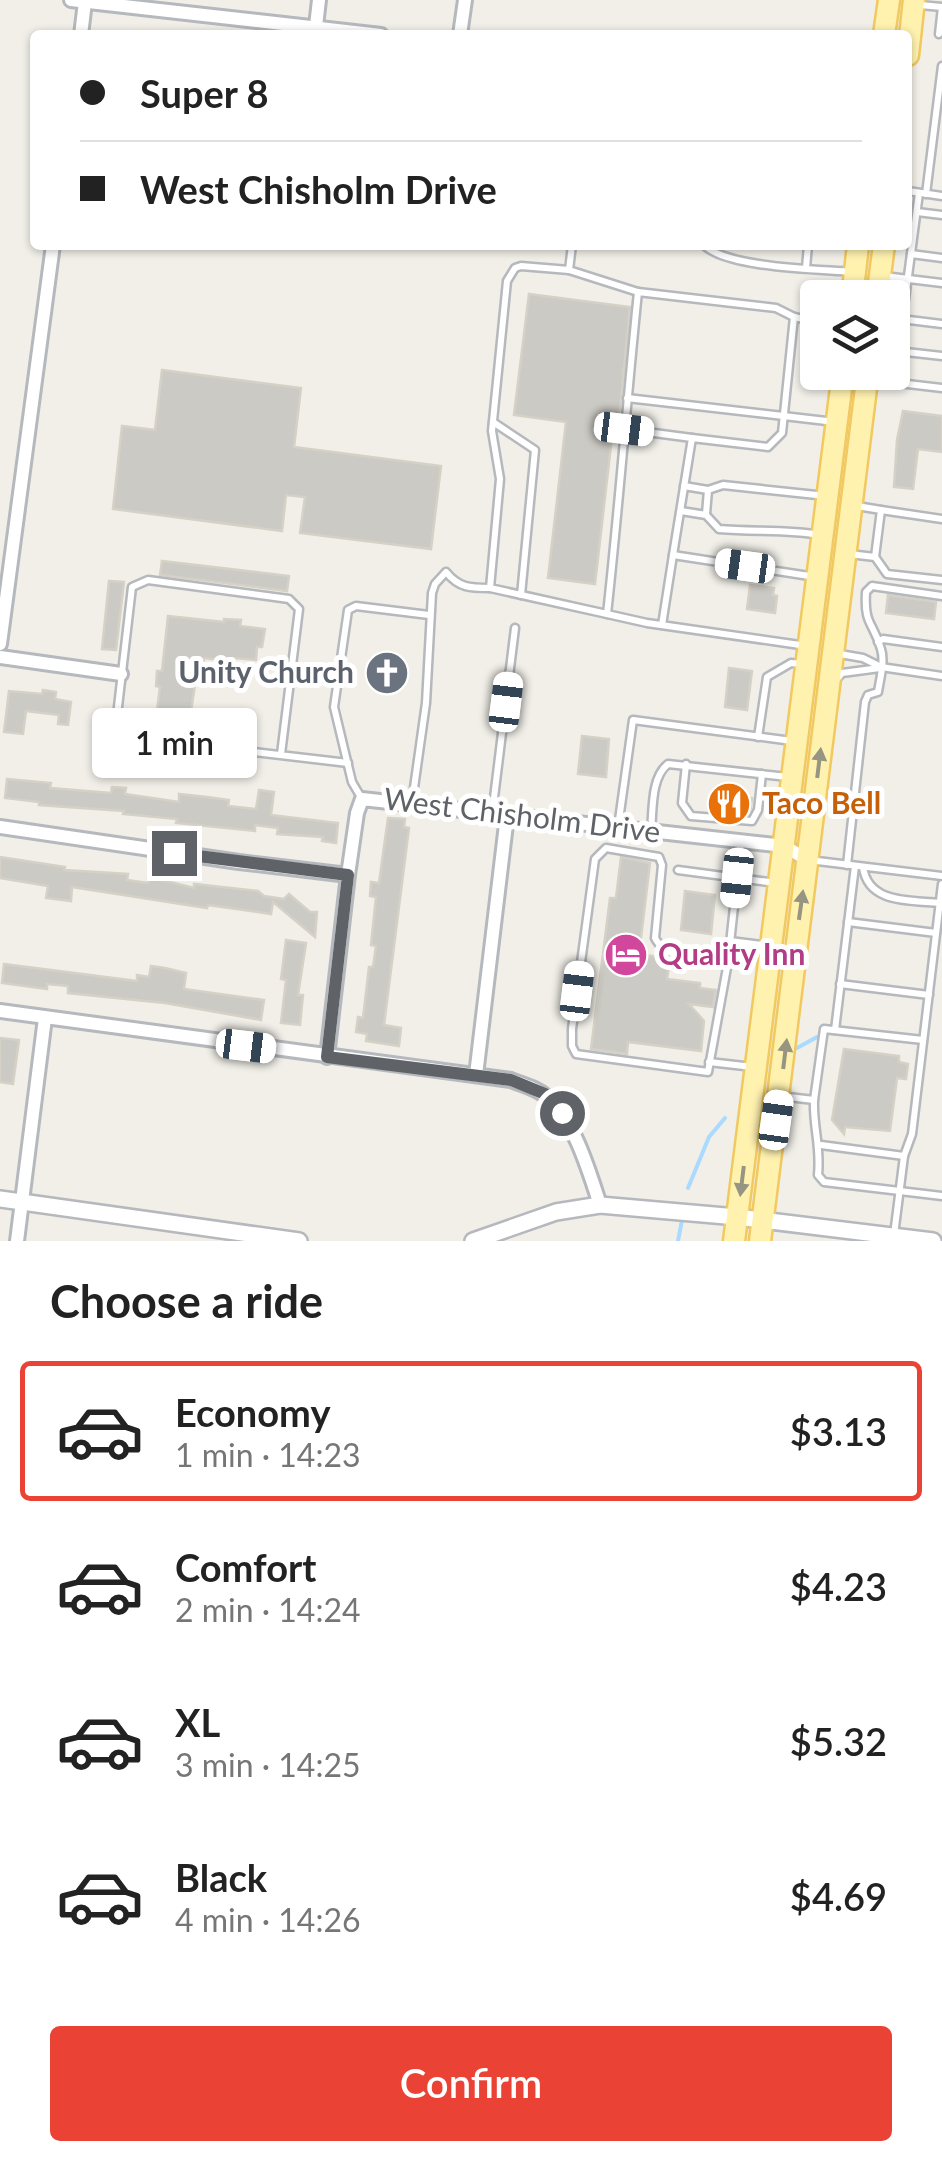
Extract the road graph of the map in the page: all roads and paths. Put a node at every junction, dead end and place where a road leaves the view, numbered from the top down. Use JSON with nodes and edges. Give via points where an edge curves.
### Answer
{"nodes":[{"id":1,"x":320,"y":0,"type":"edge"},
{"id":2,"x":464,"y":0,"type":"edge"},
{"id":3,"x":888,"y":0,"type":"edge"},
{"id":4,"x":78,"y":1,"type":"edge"},
{"id":5,"x":914,"y":2,"type":"edge"},
{"id":6,"x":164,"y":5,"type":"edge"},
{"id":7,"x":316,"y":26,"type":"junction"},
{"id":8,"x":81,"y":30,"type":"edge"},
{"id":9,"x":345,"y":30,"type":"edge"},
{"id":10,"x":461,"y":30,"type":"edge"},
{"id":11,"x":885,"y":30,"type":"edge"},
{"id":12,"x":910,"y":30,"type":"edge"},
{"id":13,"x":912,"y":30,"type":"edge"},
{"id":14,"x":941,"y":34,"type":"edge"},
{"id":15,"x":942,"y":66,"type":"edge"},
{"id":16,"x":912,"y":192,"type":"edge"},
{"id":17,"x":922,"y":193,"type":"junction"},
{"id":18,"x":942,"y":196,"type":"edge"},
{"id":19,"x":917,"y":212,"type":"junction"},
{"id":20,"x":942,"y":215,"type":"edge"},
{"id":21,"x":912,"y":247,"type":"edge"},
{"id":22,"x":52,"y":250,"type":"edge"},
{"id":23,"x":571,"y":250,"type":"edge"},
{"id":24,"x":710,"y":250,"type":"edge"},
{"id":25,"x":808,"y":250,"type":"edge"},
{"id":26,"x":857,"y":250,"type":"edge"},
{"id":27,"x":883,"y":250,"type":"edge"},
{"id":28,"x":912,"y":250,"type":"edge"},
{"id":29,"x":911,"y":254,"type":"junction"},
{"id":30,"x":942,"y":258,"type":"edge"},
{"id":31,"x":806,"y":268,"type":"junction"},
{"id":32,"x":569,"y":270,"type":"junction"},
{"id":33,"x":855,"y":273,"type":"junction"},
{"id":34,"x":880,"y":276,"type":"junction"},
{"id":35,"x":906,"y":278,"type":"junction"},
{"id":36,"x":854,"y":280,"type":"edge"},
{"id":37,"x":879,"y":280,"type":"edge"},
{"id":38,"x":942,"y":283,"type":"edge"},
{"id":39,"x":638,"y":292,"type":"junction"},
{"id":40,"x":794,"y":317,"type":"junction"},
{"id":41,"x":800,"y":318,"type":"edge"},
{"id":42,"x":910,"y":320,"type":"edge"},
{"id":43,"x":942,"y":324,"type":"edge"},
{"id":44,"x":910,"y":352,"type":"edge"},
{"id":45,"x":942,"y":356,"type":"edge"},
{"id":46,"x":910,"y":384,"type":"edge"},
{"id":47,"x":942,"y":388,"type":"edge"},
{"id":48,"x":840,"y":390,"type":"edge"},
{"id":49,"x":865,"y":390,"type":"edge"},
{"id":50,"x":628,"y":398,"type":"junction"},
{"id":51,"x":784,"y":416,"type":"junction"},
{"id":52,"x":493,"y":422,"type":"junction"},
{"id":53,"x":836,"y":422,"type":"junction"},
{"id":54,"x":624,"y":429,"type":"junction"},
{"id":55,"x":692,"y":438,"type":"junction"},
{"id":56,"x":684,"y":486,"type":"junction"},
{"id":57,"x":708,"y":490,"type":"junction"},
{"id":58,"x":827,"y":496,"type":"junction"},
{"id":59,"x":851,"y":505,"type":"junction"},
{"id":60,"x":881,"y":510,"type":"junction"},
{"id":61,"x":681,"y":511,"type":"junction"},
{"id":62,"x":706,"y":514,"type":"junction"},
{"id":63,"x":942,"y":519,"type":"edge"},
{"id":64,"x":822,"y":535,"type":"junction"},
{"id":65,"x":845,"y":554,"type":"junction"},
{"id":66,"x":673,"y":555,"type":"junction"},
{"id":67,"x":875,"y":558,"type":"junction"},
{"id":68,"x":887,"y":574,"type":"junction"},
{"id":69,"x":817,"y":577,"type":"junction"},
{"id":70,"x":942,"y":580,"type":"edge"},
{"id":71,"x":490,"y":588,"type":"junction"},
{"id":72,"x":892,"y":589,"type":"junction"},
{"id":73,"x":522,"y":595,"type":"junction"},
{"id":74,"x":942,"y":596,"type":"edge"},
{"id":75,"x":607,"y":614,"type":"junction"},
{"id":76,"x":429,"y":615,"type":"junction"},
{"id":77,"x":662,"y":625,"type":"junction"},
{"id":78,"x":514,"y":628,"type":"dead end"},
{"id":79,"x":878,"y":642,"type":"junction"},
{"id":80,"x":0,"y":644,"type":"edge"},
{"id":81,"x":942,"y":647,"type":"edge"},
{"id":82,"x":833,"y":653,"type":"junction"},
{"id":83,"x":807,"y":656,"type":"junction"},
{"id":84,"x":0,"y":657,"type":"edge"},
{"id":85,"x":881,"y":668,"type":"junction"},
{"id":86,"x":121,"y":674,"type":"junction"},
{"id":87,"x":942,"y":676,"type":"edge"},
{"id":88,"x":828,"y":689,"type":"junction"},
{"id":89,"x":758,"y":736,"type":"junction"},
{"id":90,"x":797,"y":742,"type":"junction"},
{"id":91,"x":280,"y":754,"type":"junction"},
{"id":92,"x":348,"y":764,"type":"junction"},
{"id":93,"x":686,"y":764,"type":"junction"},
{"id":94,"x":762,"y":774,"type":"junction"},
{"id":95,"x":792,"y":778,"type":"junction"},
{"id":96,"x":362,"y":798,"type":"junction"},
{"id":97,"x":412,"y":804,"type":"junction"},
{"id":98,"x":492,"y":814,"type":"junction"},
{"id":99,"x":507,"y":816,"type":"junction"},
{"id":100,"x":0,"y":827,"type":"edge"},
{"id":101,"x":618,"y":828,"type":"junction"},
{"id":102,"x":651,"y":832,"type":"junction"},
{"id":103,"x":742,"y":842,"type":"junction"},
{"id":104,"x":784,"y":846,"type":"junction"},
{"id":105,"x":808,"y":860,"type":"junction"},
{"id":106,"x":855,"y":866,"type":"junction"},
{"id":107,"x":678,"y":870,"type":"dead end"},
{"id":108,"x":348,"y":875,"type":"junction"},
{"id":109,"x":942,"y":876,"type":"edge"},
{"id":110,"x":737,"y":878,"type":"junction"},
{"id":111,"x":780,"y":884,"type":"junction"},
{"id":112,"x":942,"y":884,"type":"edge"},
{"id":113,"x":940,"y":903,"type":"edge"},
{"id":114,"x":848,"y":922,"type":"junction"},
{"id":115,"x":936,"y":932,"type":"junction"},
{"id":116,"x":730,"y":940,"type":"junction"},
{"id":117,"x":772,"y":946,"type":"junction"},
{"id":118,"x":728,"y":962,"type":"junction"},
{"id":119,"x":840,"y":984,"type":"junction"},
{"id":120,"x":929,"y":995,"type":"junction"},
{"id":121,"x":0,"y":1012,"type":"edge"},
{"id":122,"x":45,"y":1018,"type":"junction"},
{"id":123,"x":835,"y":1030,"type":"junction"},
{"id":124,"x":923,"y":1040,"type":"junction"},
{"id":125,"x":327,"y":1057,"type":"junction"},
{"id":126,"x":709,"y":1062,"type":"junction"},
{"id":127,"x":756,"y":1068,"type":"junction"},
{"id":128,"x":476,"y":1074,"type":"junction"},
{"id":129,"x":779,"y":1096,"type":"junction"},
{"id":130,"x":814,"y":1100,"type":"junction"},
{"id":131,"x":821,"y":1146,"type":"junction"},
{"id":132,"x":904,"y":1156,"type":"junction"},
{"id":133,"x":900,"y":1190,"type":"junction"},
{"id":134,"x":942,"y":1196,"type":"edge"},
{"id":135,"x":0,"y":1198,"type":"edge"},
{"id":136,"x":21,"y":1201,"type":"junction"},
{"id":137,"x":600,"y":1204,"type":"junction"},
{"id":138,"x":737,"y":1217,"type":"junction"},
{"id":139,"x":761,"y":1230,"type":"edge"},
{"id":140,"x":884,"y":1237,"type":"edge"},
{"id":141,"x":17,"y":1241,"type":"edge"},
{"id":142,"x":299,"y":1241,"type":"edge"},
{"id":143,"x":473,"y":1241,"type":"edge"},
{"id":144,"x":734,"y":1241,"type":"edge"},
{"id":145,"x":933,"y":1241,"type":"edge"}],
"edges":[{"from":1,"to":7,"type":"street"},
{"from":2,"to":10,"type":"street"},
{"from":3,"to":11,"type":"main road"},
{"from":4,"to":6,"type":"street"},
{"from":4,"to":8,"type":"street"},
{"from":5,"to":12,"type":"main road"},
{"from":5,"to":14,"type":"lane","via":[[942,7]]},
{"from":6,"to":7,"type":"street"},
{"from":7,"to":9,"type":"street"},
{"from":13,"to":14,"type":"lane"},
{"from":15,"to":17,"type":"lane"},
{"from":16,"to":17,"type":"lane"},
{"from":17,"to":18,"type":"lane"},
{"from":17,"to":19,"type":"lane"},
{"from":19,"to":20,"type":"lane"},
{"from":19,"to":21,"type":"lane"},
{"from":22,"to":80,"type":"street"},
{"from":23,"to":32,"type":"lane"},
{"from":24,"to":31,"type":"lane"},
{"from":25,"to":31,"type":"lane"},
{"from":26,"to":33,"type":"main road"},
{"from":27,"to":34,"type":"main road"},
{"from":28,"to":29,"type":"lane"},
{"from":29,"to":30,"type":"lane"},
{"from":29,"to":35,"type":"lane"},
{"from":31,"to":33,"type":"lane"},
{"from":32,"to":39,"type":"lane"},
{"from":32,"to":52,"type":"lane","via":[[521,266],[508,276]]},
{"from":33,"to":34,"type":"main road"},
{"from":33,"to":36,"type":"main road"},
{"from":34,"to":35,"type":"lane"},
{"from":34,"to":37,"type":"main road"},
{"from":35,"to":38,"type":"lane"},
{"from":39,"to":40,"type":"lane","via":[[776,308]]},
{"from":39,"to":50,"type":"lane"},
{"from":40,"to":41,"type":"lane"},
{"from":40,"to":51,"type":"lane"},
{"from":42,"to":43,"type":"lane"},
{"from":44,"to":45,"type":"lane"},
{"from":46,"to":47,"type":"lane"},
{"from":48,"to":53,"type":"main road"},
{"from":49,"to":59,"type":"main road"},
{"from":50,"to":51,"type":"lane"},
{"from":50,"to":54,"type":"lane"},
{"from":51,"to":53,"type":"lane"},
{"from":51,"to":55,"type":"lane","via":[[782,432],[768,448]]},
{"from":52,"to":71,"type":"lane","via":[[500,479]]},
{"from":52,"to":73,"type":"lane","via":[[534,450]]},
{"from":53,"to":58,"type":"main road"},
{"from":54,"to":55,"type":"lane"},
{"from":54,"to":75,"type":"lane"},
{"from":55,"to":56,"type":"lane"},
{"from":56,"to":57,"type":"lane"},
{"from":56,"to":61,"type":"lane"},
{"from":57,"to":58,"type":"lane","via":[[723,485]]},
{"from":57,"to":62,"type":"lane"},
{"from":58,"to":64,"type":"main road"},
{"from":59,"to":60,"type":"lane"},
{"from":59,"to":65,"type":"main road"},
{"from":60,"to":63,"type":"lane"},
{"from":60,"to":67,"type":"lane"},
{"from":61,"to":62,"type":"lane"},
{"from":61,"to":66,"type":"lane"},
{"from":62,"to":64,"type":"lane","via":[[719,529]]},
{"from":64,"to":69,"type":"main road"},
{"from":65,"to":67,"type":"lane"},
{"from":65,"to":82,"type":"main road"},
{"from":66,"to":69,"type":"lane"},
{"from":66,"to":77,"type":"lane"},
{"from":67,"to":68,"type":"lane"},
{"from":68,"to":70,"type":"lane"},
{"from":68,"to":72,"type":"lane"},
{"from":69,"to":83,"type":"main road"},
{"from":71,"to":73,"type":"lane"},
{"from":71,"to":76,"type":"lane","via":[[467,588],[446,572],[435,584]]},
{"from":72,"to":74,"type":"lane"},
{"from":72,"to":79,"type":"lane","via":[[872,586],[866,592],[865,616]]},
{"from":73,"to":75,"type":"lane"},
{"from":75,"to":77,"type":"lane"},
{"from":76,"to":92,"type":"lane","via":[[348,610],[334,707]]},
{"from":76,"to":97,"type":"lane"},
{"from":77,"to":83,"type":"lane"},
{"from":78,"to":98,"type":"lane"},
{"from":79,"to":81,"type":"lane"},
{"from":79,"to":85,"type":"lane"},
{"from":82,"to":85,"type":"lane"},
{"from":82,"to":88,"type":"main road"},
{"from":83,"to":89,"type":"lane","via":[[767,677]]},
{"from":83,"to":90,"type":"main road"},
{"from":84,"to":86,"type":"street"},
{"from":85,"to":87,"type":"lane"},
{"from":85,"to":88,"type":"lane","via":[[842,674]]},
{"from":85,"to":106,"type":"lane","via":[[878,692],[866,702]]},
{"from":86,"to":91,"type":"lane","via":[[116,724],[127,737]]},
{"from":86,"to":91,"type":"lane","via":[[132,587],[148,580],[289,599],[298,609]]},
{"from":105,"to":88,"type":"main road","one_way":true},
{"from":89,"to":90,"type":"lane"},
{"from":89,"to":101,"type":"lane","via":[[633,720]]},
{"from":90,"to":95,"type":"main road"},
{"from":91,"to":92,"type":"lane"},
{"from":92,"to":96,"type":"lane"},
{"from":93,"to":94,"type":"lane"},
{"from":93,"to":94,"type":"lane","via":[[682,803],[690,816],[752,820]]},
{"from":93,"to":102,"type":"lane","via":[[668,764],[660,772]]},
{"from":94,"to":95,"type":"lane"},
{"from":95,"to":104,"type":"main road"},
{"from":96,"to":97,"type":"street","name":"West Chisholm Drive"},
{"from":96,"to":108,"type":"street","name":"West Chisholm Drive"},
{"from":97,"to":98,"type":"street","name":"West Chisholm Drive"},
{"from":98,"to":99,"type":"street","name":"West Chisholm Drive"},
{"from":99,"to":101,"type":"street","name":"West Chisholm Drive"},
{"from":99,"to":128,"type":"street"},
{"from":100,"to":108,"type":"street"},
{"from":101,"to":102,"type":"street","name":"West Chisholm Drive"},
{"from":102,"to":103,"type":"street","name":"West Chisholm Drive"},
{"from":103,"to":104,"type":"street","name":"West Chisholm Drive"},
{"from":103,"to":110,"type":"lane"},
{"from":104,"to":105,"type":"street","name":"West Chisholm Drive"},
{"from":104,"to":111,"type":"main road"},
{"from":105,"to":106,"type":"lane"},
{"from":129,"to":105,"type":"main road","one_way":true},
{"from":106,"to":109,"type":"lane"},
{"from":106,"to":113,"type":"lane","via":[[881,894]]},
{"from":106,"to":114,"type":"lane"},
{"from":107,"to":110,"type":"lane"},
{"from":108,"to":125,"type":"street","name":"West Chisholm Drive"},
{"from":110,"to":111,"type":"lane"},
{"from":110,"to":116,"type":"lane"},
{"from":111,"to":117,"type":"main road"},
{"from":112,"to":113,"type":"lane"},
{"from":113,"to":115,"type":"lane"},
{"from":114,"to":115,"type":"lane"},
{"from":114,"to":119,"type":"lane"},
{"from":115,"to":120,"type":"lane"},
{"from":116,"to":117,"type":"lane"},
{"from":116,"to":118,"type":"lane"},
{"from":117,"to":127,"type":"main road"},
{"from":118,"to":126,"type":"lane"},
{"from":118,"to":126,"type":"lane","via":[[660,948],[659,856],[599,852],[572,1029],[576,1054],[708,1072]]},
{"from":119,"to":120,"type":"lane"},
{"from":119,"to":123,"type":"lane"},
{"from":120,"to":124,"type":"lane"},
{"from":121,"to":122,"type":"street"},
{"from":122,"to":125,"type":"street"},
{"from":122,"to":136,"type":"street"},
{"from":123,"to":124,"type":"lane"},
{"from":123,"to":130,"type":"lane","via":[[824,1028]]},
{"from":124,"to":132,"type":"lane"},
{"from":125,"to":128,"type":"street"},
{"from":126,"to":127,"type":"lane"},
{"from":127,"to":138,"type":"main road","one_way":true},
{"from":128,"to":137,"type":"street","via":[[511,1080],[553,1102]]},
{"from":129,"to":130,"type":"lane"},
{"from":129,"to":139,"type":"main road"},
{"from":130,"to":131,"type":"lane"},
{"from":131,"to":132,"type":"lane"},
{"from":131,"to":133,"type":"lane","via":[[818,1175],[824,1182]]},
{"from":132,"to":133,"type":"lane"},
{"from":133,"to":134,"type":"lane"},
{"from":133,"to":140,"type":"lane"},
{"from":135,"to":136,"type":"street"},
{"from":136,"to":141,"type":"street"},
{"from":136,"to":142,"type":"street"},
{"from":137,"to":138,"type":"street"},
{"from":137,"to":143,"type":"street"},
{"from":138,"to":139,"type":"street"},
{"from":138,"to":144,"type":"main road"},
{"from":139,"to":140,"type":"street"},
{"from":140,"to":145,"type":"street"}]}
